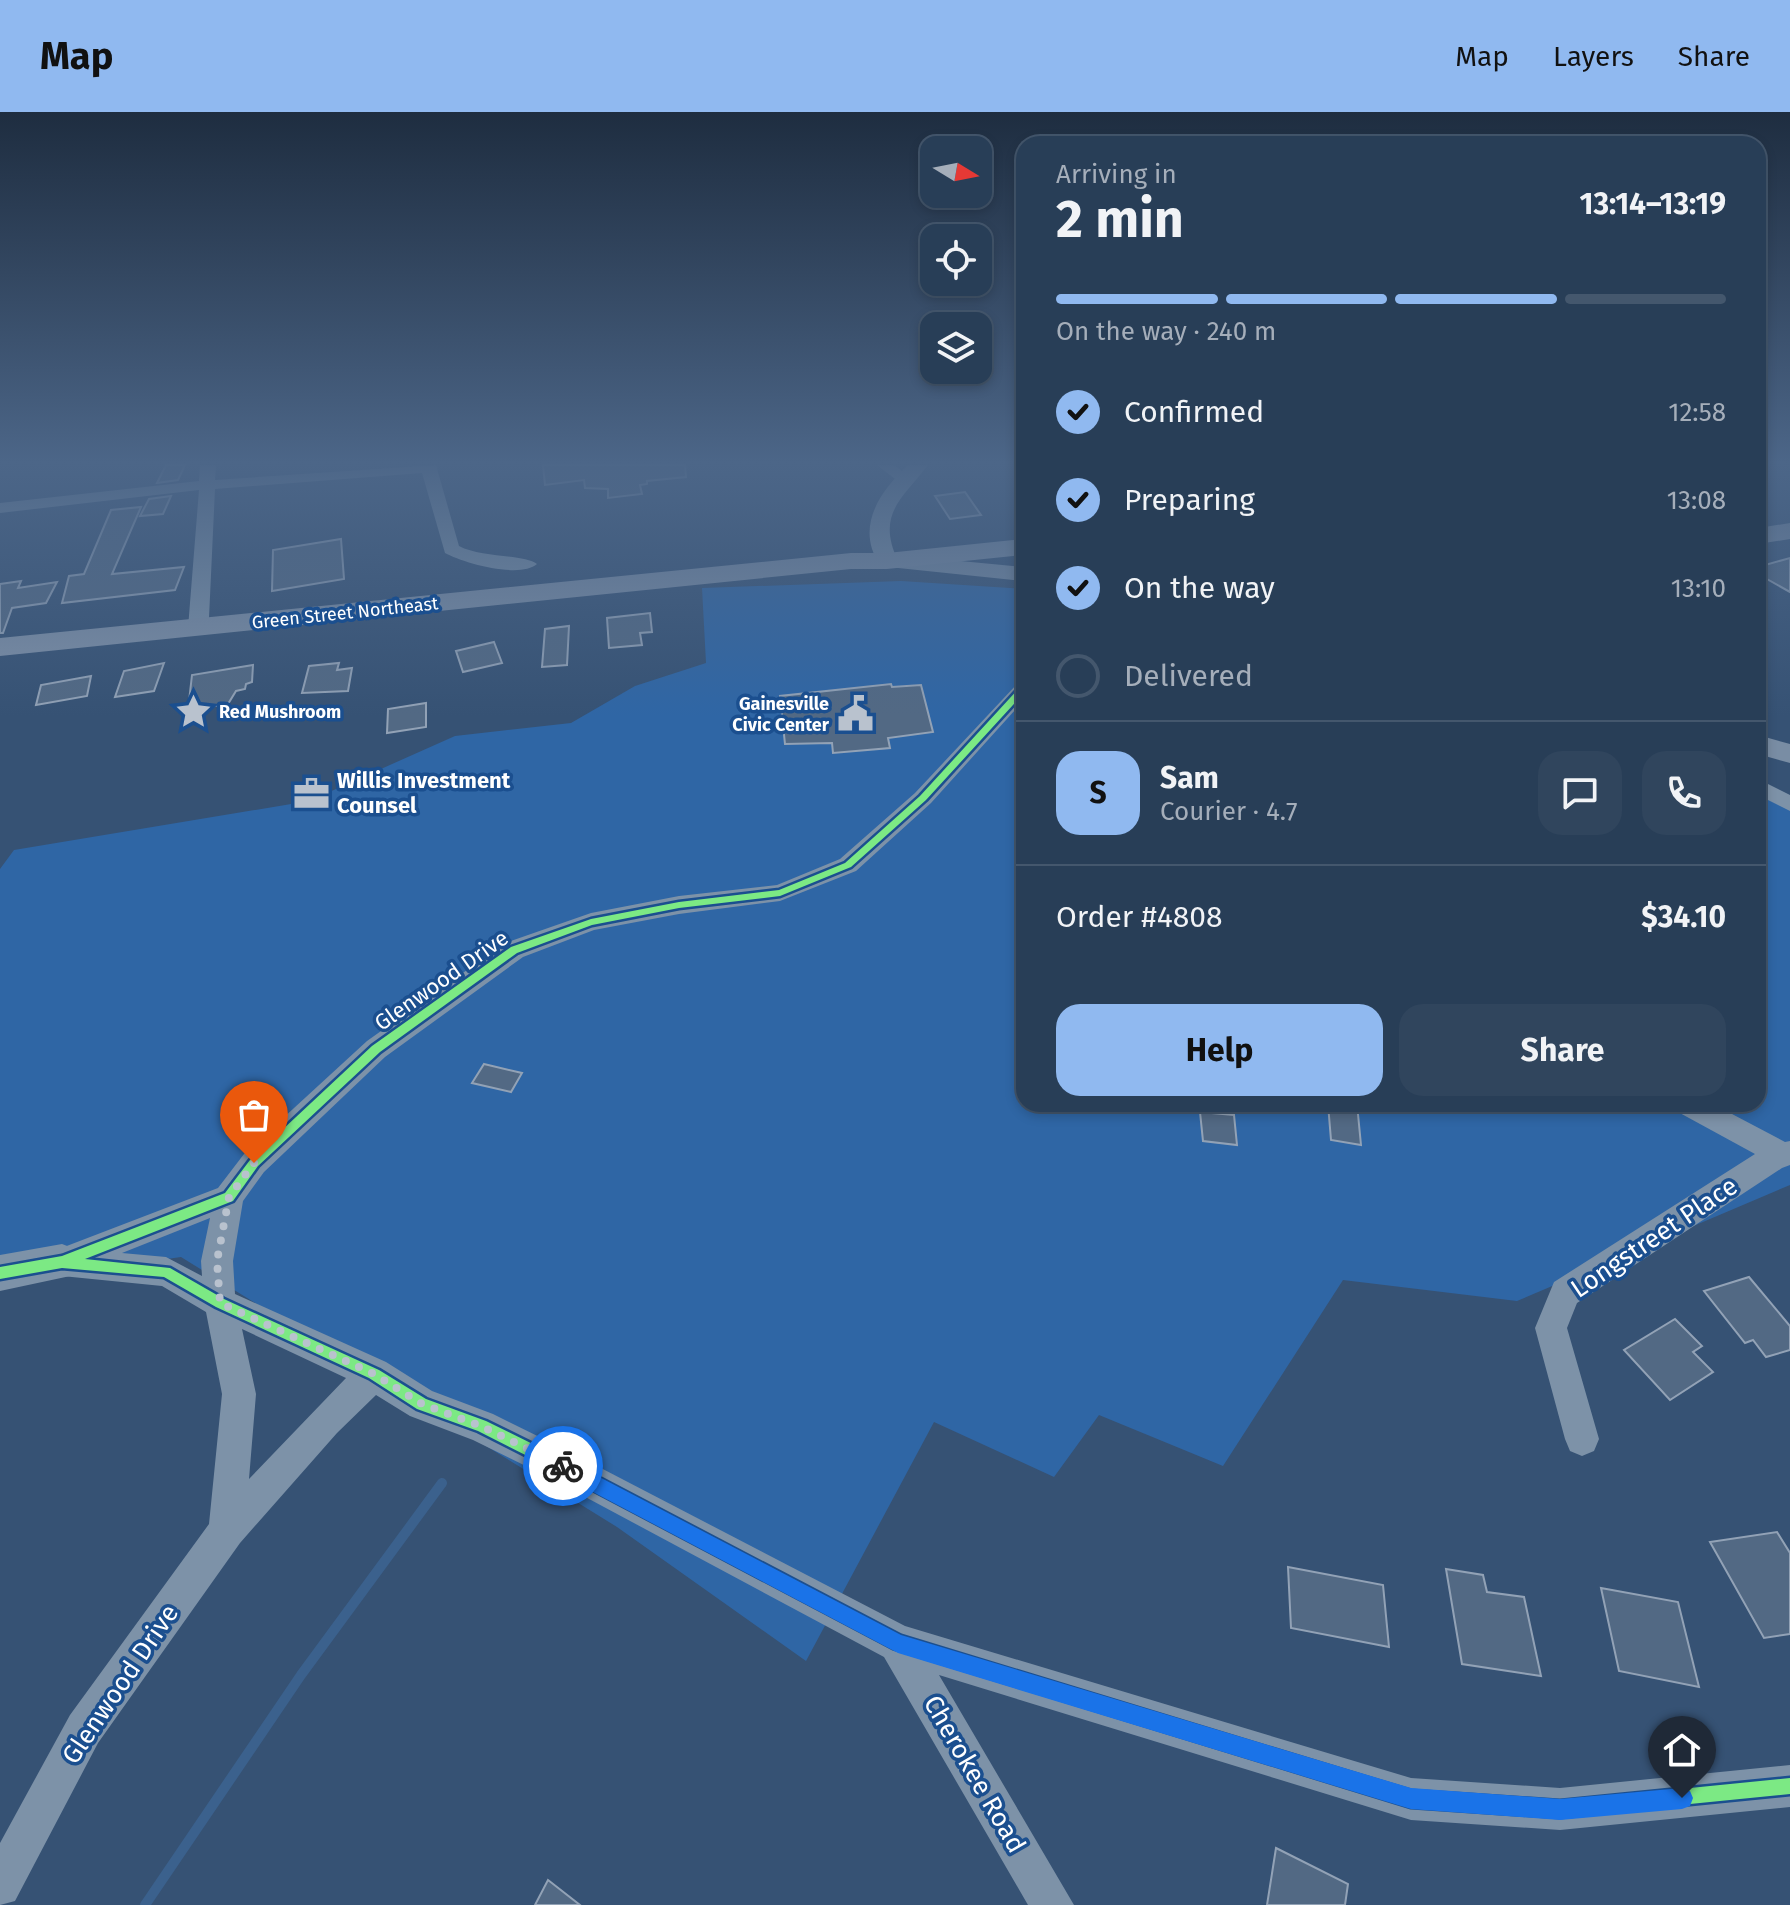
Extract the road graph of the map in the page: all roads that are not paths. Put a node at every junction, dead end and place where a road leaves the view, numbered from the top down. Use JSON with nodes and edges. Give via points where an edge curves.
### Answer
{"nodes":[{"id":1,"x":203,"y":549,"type":"edge"},
{"id":2,"x":451,"y":549,"type":"edge"},
{"id":3,"x":880,"y":549,"type":"edge"},
{"id":4,"x":1008,"y":549,"type":"edge"},
{"id":5,"x":887,"y":561,"type":"junction"},
{"id":6,"x":528,"y":564,"type":"dead end"},
{"id":7,"x":1016,"y":573,"type":"edge"},
{"id":8,"x":197,"y":628,"type":"junction"},
{"id":9,"x":0,"y":647,"type":"edge"},
{"id":10,"x":1016,"y":697,"type":"edge"},
{"id":11,"x":1766,"y":746,"type":"edge"},
{"id":12,"x":1790,"y":754,"type":"edge"},
{"id":13,"x":1766,"y":790,"type":"edge"},
{"id":14,"x":1790,"y":804,"type":"edge"},
{"id":15,"x":1704,"y":1112,"type":"edge"},
{"id":16,"x":1786,"y":1154,"type":"edge"},
{"id":17,"x":229,"y":1197,"type":"junction"},
{"id":18,"x":62,"y":1262,"type":"junction"},
{"id":19,"x":0,"y":1273,"type":"edge"},
{"id":20,"x":220,"y":1303,"type":"junction"},
{"id":21,"x":374,"y":1374,"type":"junction"},
{"id":22,"x":1582,"y":1439,"type":"dead end"},
{"id":23,"x":227,"y":1530,"type":"junction"},
{"id":24,"x":898,"y":1643,"type":"junction"},
{"id":25,"x":1790,"y":1786,"type":"edge"},
{"id":26,"x":0,"y":1886,"type":"edge"},
{"id":27,"x":1052,"y":1905,"type":"edge"}],
"edges":[{"from":1,"to":8,"type":"street"},
{"from":2,"to":6,"type":"street","via":[[483,562]]},
{"from":3,"to":5,"type":"street"},
{"from":4,"to":5,"type":"highway","name":"Green Street Northeast"},
{"from":5,"to":7,"type":"main road"},
{"from":5,"to":8,"type":"highway","name":"Green Street Northeast"},
{"from":8,"to":9,"type":"highway","name":"Green Street Northeast"},
{"from":10,"to":17,"type":"street","name":"Glenwood Drive","via":[[923,798],[848,865],[780,893],[591,922],[514,950],[376,1049],[254,1163]]},
{"from":11,"to":12,"type":"main road"},
{"from":13,"to":14,"type":"street"},
{"from":15,"to":16,"type":"street"},
{"from":16,"to":22,"type":"street","name":"Longstreet Place","via":[[1565,1293],[1551,1328]]},
{"from":17,"to":18,"type":"street"},
{"from":17,"to":20,"type":"street","name":"Glenwood Drive","via":[[217,1261]]},
{"from":18,"to":19,"type":"street"},
{"from":18,"to":20,"type":"street","via":[[166,1272]]},
{"from":20,"to":21,"type":"street"},
{"from":20,"to":23,"type":"street","name":"Glenwood Drive","via":[[239,1394]]},
{"from":21,"to":23,"type":"street","name":"Glenwood Drive"},
{"from":21,"to":24,"type":"street","via":[[422,1404],[560,1465]]},
{"from":23,"to":26,"type":"street","name":"Glenwood Drive","via":[[84,1729]]},
{"from":24,"to":25,"type":"street","via":[[1411,1799],[1560,1809]]},
{"from":24,"to":27,"type":"street","name":"Cherokee Road"}]}
